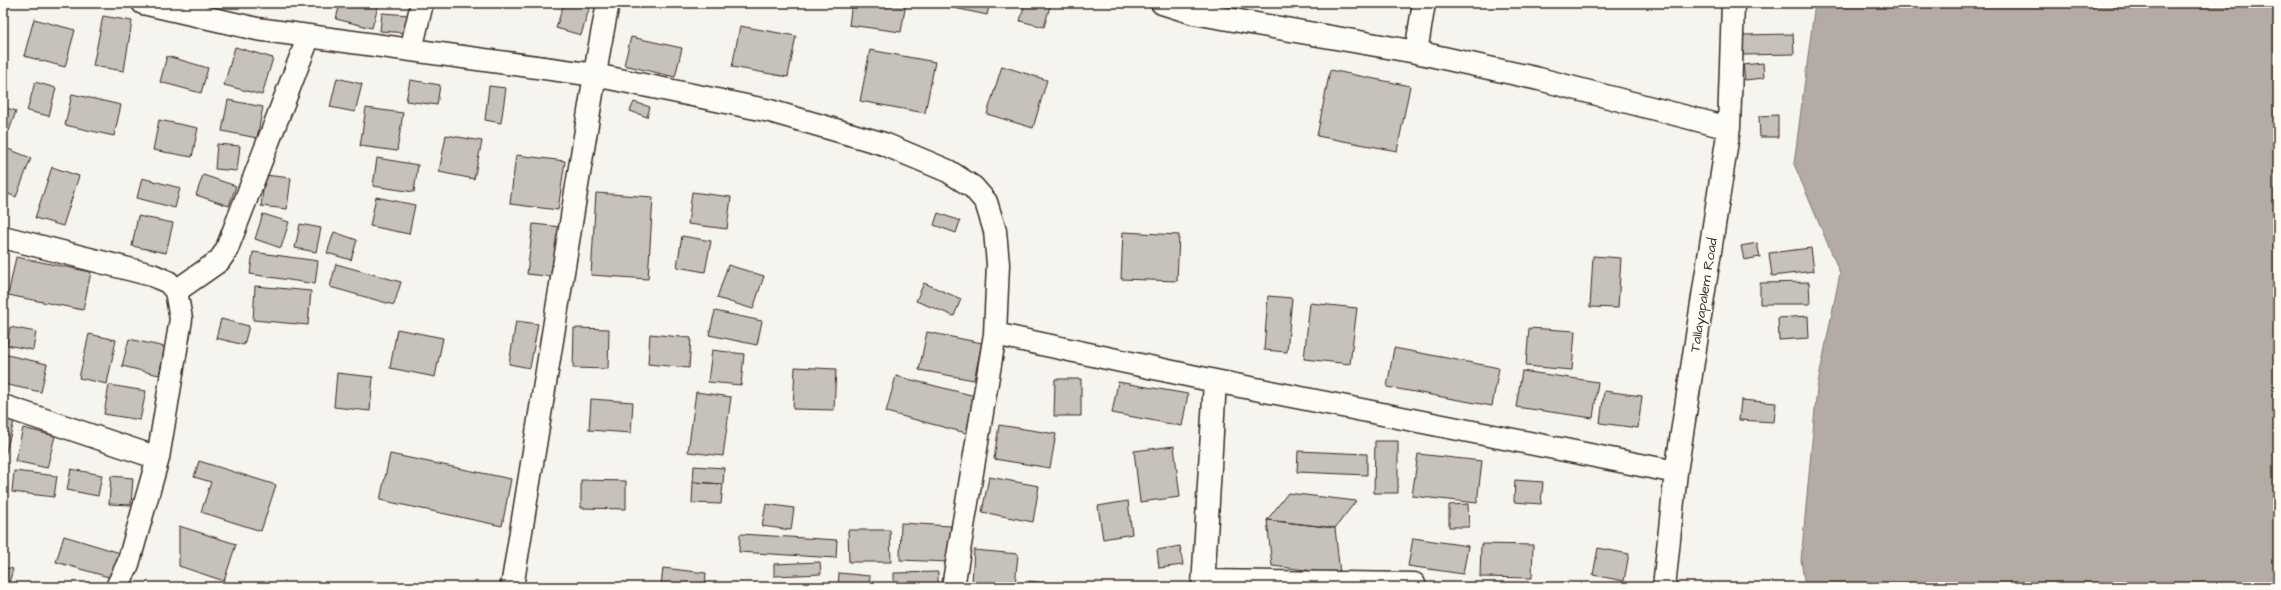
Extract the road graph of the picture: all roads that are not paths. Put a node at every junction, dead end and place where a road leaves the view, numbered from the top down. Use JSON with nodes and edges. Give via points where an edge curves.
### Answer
{"nodes":[{"id":1,"x":143,"y":3,"type":"edge"},
{"id":2,"x":422,"y":3,"type":"edge"},
{"id":3,"x":608,"y":3,"type":"edge"},
{"id":4,"x":1162,"y":3,"type":"edge"},
{"id":5,"x":1424,"y":3,"type":"edge"},
{"id":6,"x":1733,"y":3,"type":"edge"},
{"id":7,"x":309,"y":36,"type":"junction"},
{"id":8,"x":411,"y":50,"type":"junction"},
{"id":9,"x":1416,"y":52,"type":"junction"},
{"id":10,"x":595,"y":75,"type":"junction"},
{"id":11,"x":1729,"y":128,"type":"junction"},
{"id":12,"x":3,"y":237,"type":"edge"},
{"id":13,"x":176,"y":291,"type":"junction"},
{"id":14,"x":995,"y":334,"type":"junction"},
{"id":15,"x":1215,"y":381,"type":"junction"},
{"id":16,"x":3,"y":406,"type":"edge"},
{"id":17,"x":158,"y":458,"type":"junction"},
{"id":18,"x":1676,"y":472,"type":"junction"},
{"id":19,"x":1203,"y":584,"type":"edge"},
{"id":20,"x":1414,"y":584,"type":"dead end"},
{"id":21,"x":116,"y":587,"type":"edge"},
{"id":22,"x":512,"y":587,"type":"edge"},
{"id":23,"x":953,"y":587,"type":"edge"},
{"id":24,"x":1664,"y":587,"type":"edge"}],
"edges":[{"from":1,"to":7,"type":"street","via":[[258,29]]},
{"from":2,"to":8,"type":"street"},
{"from":3,"to":10,"type":"street"},
{"from":4,"to":9,"type":"street","via":[[1194,13]]},
{"from":5,"to":9,"type":"street"},
{"from":6,"to":11,"type":"street","name":"Tallayapalem Road"},
{"from":7,"to":8,"type":"street"},
{"from":7,"to":13,"type":"street","via":[[226,251],[219,261]]},
{"from":8,"to":10,"type":"street"},
{"from":9,"to":11,"type":"street"},
{"from":10,"to":14,"type":"street","via":[[770,111],[847,132],[884,144],[948,171],[974,187],[986,202],[995,231],[998,264]]},
{"from":10,"to":22,"type":"street"},
{"from":11,"to":18,"type":"street","name":"Tallayapalem Road"},
{"from":12,"to":13,"type":"street","via":[[152,275],[168,282]]},
{"from":13,"to":17,"type":"street","via":[[181,319]]},
{"from":14,"to":15,"type":"street"},
{"from":14,"to":23,"type":"street"},
{"from":15,"to":18,"type":"street"},
{"from":15,"to":19,"type":"street"},
{"from":16,"to":17,"type":"street"},
{"from":17,"to":21,"type":"street","via":[[128,564]]},
{"from":18,"to":24,"type":"street","name":"Tallayapalem Road"},
{"from":19,"to":20,"type":"street"}]}
